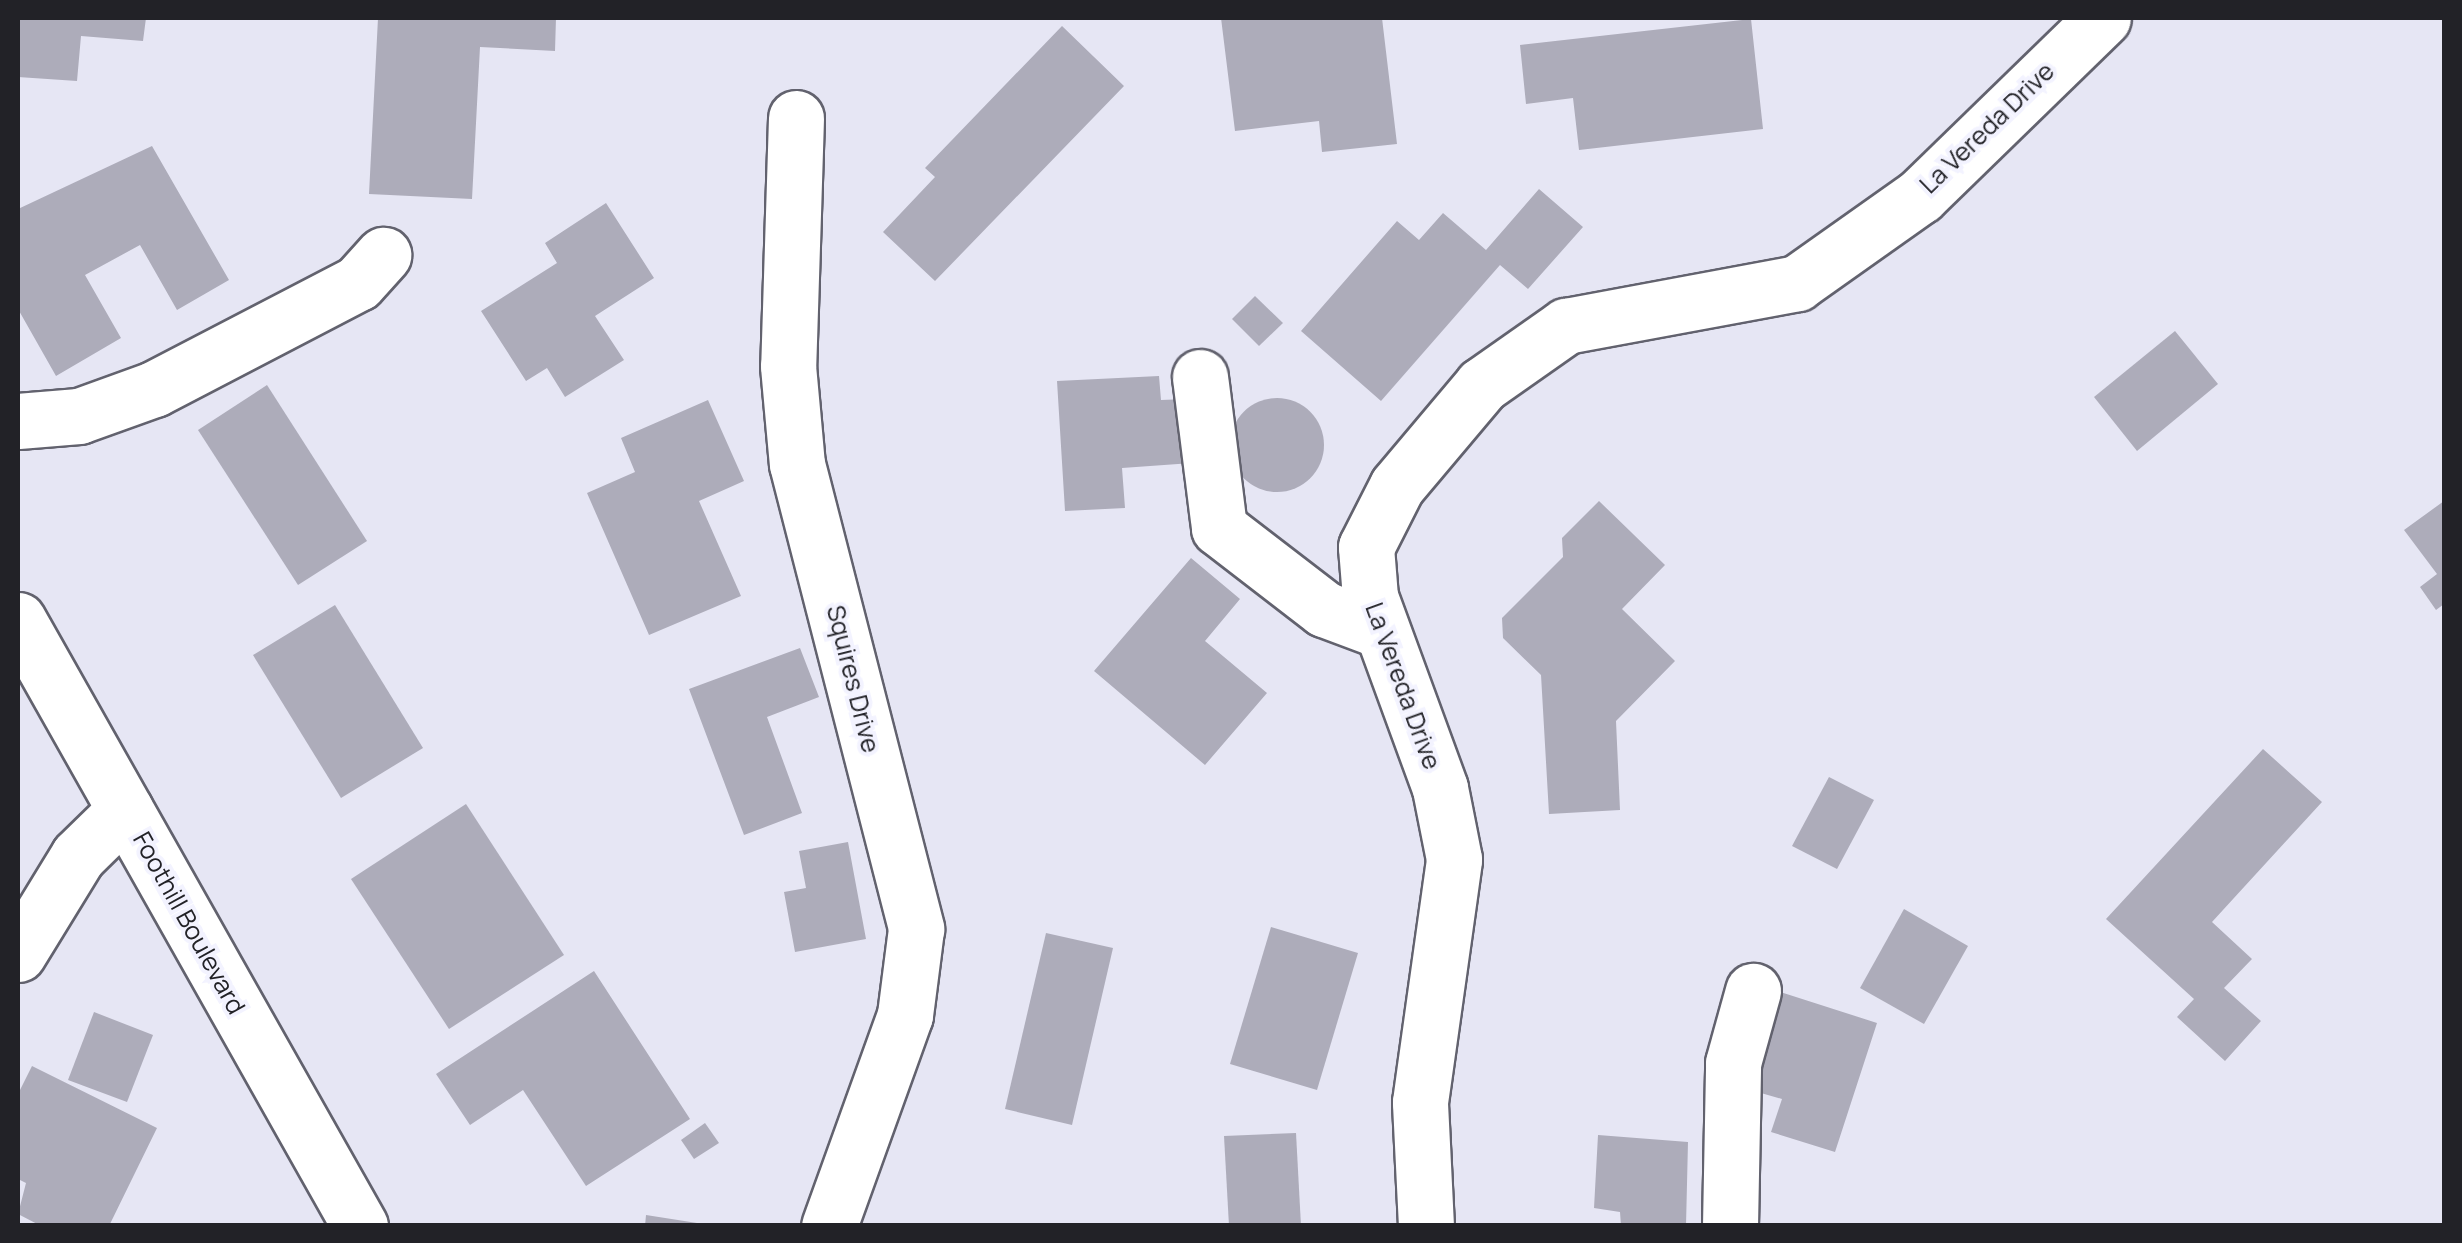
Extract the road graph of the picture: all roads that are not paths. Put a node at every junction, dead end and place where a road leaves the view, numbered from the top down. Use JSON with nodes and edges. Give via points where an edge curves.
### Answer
{"nodes":[{"id":1,"x":2102,"y":18,"type":"edge"},
{"id":2,"x":796,"y":118,"type":"dead end"},
{"id":3,"x":383,"y":255,"type":"dead end"},
{"id":4,"x":1200,"y":377,"type":"dead end"},
{"id":5,"x":18,"y":421,"type":"edge"},
{"id":6,"x":18,"y":620,"type":"edge"},
{"id":7,"x":1380,"y":630,"type":"junction"},
{"id":8,"x":125,"y":810,"type":"junction"},
{"id":9,"x":18,"y":954,"type":"edge"},
{"id":10,"x":1753,"y":991,"type":"dead end"},
{"id":11,"x":360,"y":1226,"type":"edge"},
{"id":12,"x":829,"y":1226,"type":"edge"},
{"id":13,"x":1426,"y":1226,"type":"edge"},
{"id":14,"x":1730,"y":1226,"type":"edge"}],
"edges":[{"from":1,"to":7,"type":"street","name":"La Vereda Drive","via":[[1920,196],[1797,284],[1566,326],[1482,385],[1398,486],[1366,547]]},
{"from":2,"to":12,"type":"street","name":"Squires Drive","via":[[788,366],[797,464],[916,930],[905,1015]]},
{"from":3,"to":5,"type":"street","via":[[358,283],[154,390],[79,416]]},
{"from":4,"to":7,"type":"street","via":[[1219,528],[1310,600]]},
{"from":6,"to":8,"type":"street","name":"Foothill Boulevard"},
{"from":7,"to":13,"type":"street","name":"La Vereda Drive","via":[[1440,788],[1454,859],[1420,1102]]},
{"from":8,"to":9,"type":"street","via":[[78,856]]},
{"from":8,"to":11,"type":"street","name":"Foothill Boulevard"},
{"from":10,"to":14,"type":"street","via":[[1733,1063]]}]}
